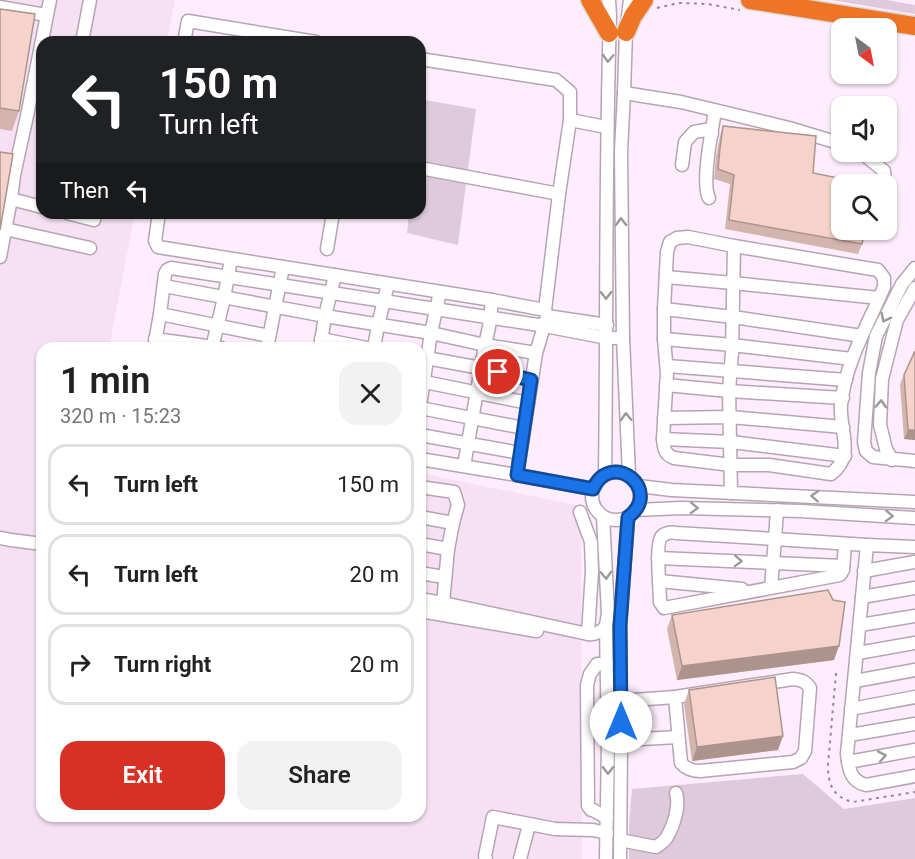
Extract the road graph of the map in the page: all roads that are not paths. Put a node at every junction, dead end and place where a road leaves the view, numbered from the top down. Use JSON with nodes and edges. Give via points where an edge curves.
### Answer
{"nodes":[{"id":1,"x":50,"y":0,"type":"edge"},
{"id":2,"x":90,"y":0,"type":"edge"},
{"id":3,"x":590,"y":0,"type":"edge"},
{"id":4,"x":609,"y":0,"type":"edge"},
{"id":5,"x":644,"y":0,"type":"edge"},
{"id":6,"x":748,"y":5,"type":"edge"},
{"id":7,"x":0,"y":8,"type":"edge"},
{"id":8,"x":46,"y":15,"type":"junction"},
{"id":9,"x":624,"y":20,"type":"edge"},
{"id":10,"x":915,"y":26,"type":"edge"},
{"id":11,"x":42,"y":36,"type":"edge"},
{"id":12,"x":83,"y":36,"type":"edge"},
{"id":13,"x":185,"y":36,"type":"edge"},
{"id":14,"x":279,"y":36,"type":"edge"},
{"id":15,"x":426,"y":59,"type":"edge"},
{"id":16,"x":36,"y":68,"type":"edge"},
{"id":17,"x":624,"y":93,"type":"junction"},
{"id":18,"x":715,"y":111,"type":"junction"},
{"id":19,"x":570,"y":120,"type":"junction"},
{"id":20,"x":606,"y":127,"type":"junction"},
{"id":21,"x":712,"y":134,"type":"junction"},
{"id":22,"x":831,"y":141,"type":"edge"},
{"id":23,"x":873,"y":162,"type":"edge"},
{"id":24,"x":682,"y":165,"type":"dead end"},
{"id":25,"x":426,"y":169,"type":"edge"},
{"id":26,"x":884,"y":174,"type":"edge"},
{"id":27,"x":559,"y":194,"type":"junction"},
{"id":28,"x":709,"y":198,"type":"dead end"},
{"id":29,"x":11,"y":199,"type":"junction"},
{"id":30,"x":36,"y":205,"type":"edge"},
{"id":31,"x":90,"y":219,"type":"edge"},
{"id":32,"x":158,"y":219,"type":"edge"},
{"id":33,"x":332,"y":219,"type":"edge"},
{"id":34,"x":94,"y":220,"type":"dead end"},
{"id":35,"x":5,"y":229,"type":"junction"},
{"id":36,"x":734,"y":246,"type":"junction"},
{"id":37,"x":90,"y":248,"type":"dead end"},
{"id":38,"x":327,"y":249,"type":"dead end"},
{"id":39,"x":0,"y":257,"type":"edge"},
{"id":40,"x":231,"y":259,"type":"junction"},
{"id":41,"x":283,"y":267,"type":"junction"},
{"id":42,"x":915,"y":268,"type":"edge"},
{"id":43,"x":334,"y":275,"type":"junction"},
{"id":44,"x":227,"y":277,"type":"junction"},
{"id":45,"x":666,"y":277,"type":"junction"},
{"id":46,"x":734,"y":283,"type":"junction"},
{"id":47,"x":388,"y":284,"type":"junction"},
{"id":48,"x":279,"y":285,"type":"junction"},
{"id":49,"x":164,"y":286,"type":"junction"},
{"id":50,"x":915,"y":288,"type":"edge"},
{"id":51,"x":440,"y":292,"type":"junction"},
{"id":52,"x":331,"y":293,"type":"junction"},
{"id":53,"x":224,"y":298,"type":"junction"},
{"id":54,"x":879,"y":298,"type":"junction"},
{"id":55,"x":492,"y":300,"type":"junction"},
{"id":56,"x":383,"y":301,"type":"junction"},
{"id":57,"x":275,"y":306,"type":"junction"},
{"id":58,"x":436,"y":309,"type":"junction"},
{"id":59,"x":664,"y":309,"type":"junction"},
{"id":60,"x":160,"y":314,"type":"junction"},
{"id":61,"x":325,"y":316,"type":"junction"},
{"id":62,"x":546,"y":317,"type":"junction"},
{"id":63,"x":733,"y":317,"type":"junction"},
{"id":64,"x":490,"y":318,"type":"junction"},
{"id":65,"x":218,"y":325,"type":"junction"},
{"id":66,"x":378,"y":325,"type":"junction"},
{"id":67,"x":607,"y":331,"type":"junction"},
{"id":68,"x":431,"y":333,"type":"junction"},
{"id":69,"x":862,"y":336,"type":"junction"},
{"id":70,"x":623,"y":338,"type":"junction"},
{"id":71,"x":664,"y":339,"type":"junction"},
{"id":72,"x":154,"y":342,"type":"edge"},
{"id":73,"x":216,"y":342,"type":"edge"},
{"id":74,"x":268,"y":342,"type":"edge"},
{"id":75,"x":321,"y":342,"type":"edge"},
{"id":76,"x":375,"y":342,"type":"edge"},
{"id":77,"x":485,"y":345,"type":"junction"},
{"id":78,"x":732,"y":345,"type":"junction"},
{"id":79,"x":426,"y":350,"type":"edge"},
{"id":80,"x":536,"y":353,"type":"junction"},
{"id":81,"x":426,"y":357,"type":"edge"},
{"id":82,"x":852,"y":359,"type":"junction"},
{"id":83,"x":667,"y":366,"type":"junction"},
{"id":84,"x":481,"y":368,"type":"junction"},
{"id":85,"x":732,"y":371,"type":"junction"},
{"id":86,"x":531,"y":380,"type":"junction"},
{"id":87,"x":846,"y":380,"type":"junction"},
{"id":88,"x":426,"y":383,"type":"edge"},
{"id":89,"x":666,"y":385,"type":"junction"},
{"id":90,"x":729,"y":391,"type":"junction"},
{"id":91,"x":477,"y":393,"type":"junction"},
{"id":92,"x":843,"y":398,"type":"junction"},
{"id":93,"x":528,"y":403,"type":"junction"},
{"id":94,"x":426,"y":408,"type":"edge"},
{"id":95,"x":730,"y":417,"type":"junction"},
{"id":96,"x":472,"y":418,"type":"junction"},
{"id":97,"x":664,"y":418,"type":"junction"},
{"id":98,"x":843,"y":426,"type":"junction"},
{"id":99,"x":524,"y":428,"type":"junction"},
{"id":100,"x":426,"y":436,"type":"edge"},
{"id":101,"x":663,"y":439,"type":"junction"},
{"id":102,"x":731,"y":442,"type":"junction"},
{"id":103,"x":468,"y":443,"type":"junction"},
{"id":104,"x":520,"y":453,"type":"junction"},
{"id":105,"x":845,"y":456,"type":"junction"},
{"id":106,"x":426,"y":460,"type":"edge"},
{"id":107,"x":892,"y":460,"type":"junction"},
{"id":108,"x":915,"y":461,"type":"edge"},
{"id":109,"x":731,"y":465,"type":"junction"},
{"id":110,"x":464,"y":466,"type":"junction"},
{"id":111,"x":517,"y":475,"type":"junction"},
{"id":112,"x":605,"y":475,"type":"junction"},
{"id":113,"x":629,"y":476,"type":"junction"},
{"id":114,"x":638,"y":486,"type":"junction"},
{"id":115,"x":426,"y":488,"type":"edge"},
{"id":116,"x":593,"y":489,"type":"junction"},
{"id":117,"x":731,"y":493,"type":"junction"},
{"id":118,"x":915,"y":502,"type":"edge"},
{"id":119,"x":777,"y":510,"type":"junction"},
{"id":120,"x":580,"y":512,"type":"dead end"},
{"id":121,"x":632,"y":514,"type":"junction"},
{"id":122,"x":603,"y":517,"type":"junction"},
{"id":123,"x":426,"y":518,"type":"edge"},
{"id":124,"x":915,"y":518,"type":"edge"},
{"id":125,"x":453,"y":523,"type":"junction"},
{"id":126,"x":0,"y":538,"type":"edge"},
{"id":127,"x":775,"y":539,"type":"junction"},
{"id":128,"x":36,"y":543,"type":"edge"},
{"id":129,"x":845,"y":544,"type":"junction"},
{"id":130,"x":426,"y":545,"type":"edge"},
{"id":131,"x":867,"y":545,"type":"junction"},
{"id":132,"x":915,"y":547,"type":"edge"},
{"id":133,"x":448,"y":549,"type":"junction"},
{"id":134,"x":658,"y":558,"type":"junction"},
{"id":135,"x":773,"y":562,"type":"junction"},
{"id":136,"x":915,"y":562,"type":"edge"},
{"id":137,"x":843,"y":566,"type":"junction"},
{"id":138,"x":864,"y":571,"type":"junction"},
{"id":139,"x":426,"y":574,"type":"edge"},
{"id":140,"x":444,"y":577,"type":"junction"},
{"id":141,"x":659,"y":581,"type":"junction"},
{"id":142,"x":771,"y":587,"type":"junction"},
{"id":143,"x":915,"y":588,"type":"edge"},
{"id":144,"x":755,"y":590,"type":"junction"},
{"id":145,"x":862,"y":597,"type":"junction"},
{"id":146,"x":426,"y":600,"type":"edge"},
{"id":147,"x":443,"y":603,"type":"junction"},
{"id":148,"x":426,"y":612,"type":"edge"},
{"id":149,"x":915,"y":616,"type":"edge"},
{"id":150,"x":860,"y":625,"type":"junction"},
{"id":151,"x":606,"y":626,"type":"junction"},
{"id":152,"x":549,"y":630,"type":"junction"},
{"id":153,"x":588,"y":634,"type":"junction"},
{"id":154,"x":915,"y":643,"type":"edge"},
{"id":155,"x":607,"y":645,"type":"junction"},
{"id":156,"x":858,"y":653,"type":"junction"},
{"id":157,"x":607,"y":664,"type":"junction"},
{"id":158,"x":915,"y":670,"type":"edge"},
{"id":159,"x":855,"y":681,"type":"junction"},
{"id":160,"x":675,"y":697,"type":"junction"},
{"id":161,"x":915,"y":697,"type":"edge"},
{"id":162,"x":620,"y":701,"type":"junction"},
{"id":163,"x":851,"y":708,"type":"junction"},
{"id":164,"x":915,"y":724,"type":"edge"},
{"id":165,"x":850,"y":735,"type":"junction"},
{"id":166,"x":678,"y":737,"type":"junction"},
{"id":167,"x":621,"y":743,"type":"junction"},
{"id":168,"x":608,"y":744,"type":"junction"},
{"id":169,"x":915,"y":750,"type":"edge"},
{"id":170,"x":848,"y":762,"type":"junction"},
{"id":171,"x":915,"y":776,"type":"edge"},
{"id":172,"x":676,"y":793,"type":"dead end"},
{"id":173,"x":607,"y":818,"type":"junction"},
{"id":174,"x":529,"y":825,"type":"junction"},
{"id":175,"x":607,"y":833,"type":"junction"},
{"id":176,"x":620,"y":840,"type":"junction"},
{"id":177,"x":486,"y":859,"type":"edge"},
{"id":178,"x":520,"y":859,"type":"edge"},
{"id":179,"x":606,"y":859,"type":"edge"},
{"id":180,"x":620,"y":859,"type":"edge"}],
"edges":[{"from":1,"to":8,"type":"street"},
{"from":2,"to":12,"type":"street"},
{"from":3,"to":9,"type":"highway"},
{"from":4,"to":9,"type":"street"},
{"from":5,"to":9,"type":"highway"},
{"from":6,"to":10,"type":"highway"},
{"from":7,"to":8,"type":"street"},
{"from":8,"to":11,"type":"street"},
{"from":9,"to":17,"type":"street"},
{"from":9,"to":20,"type":"street","one_way":true},
{"from":13,"to":14,"type":"street","via":[[188,21]]},
{"from":15,"to":19,"type":"street","via":[[556,80],[570,92]]},
{"from":16,"to":29,"type":"street"},
{"from":17,"to":18,"type":"street"},
{"from":70,"to":17,"type":"street","one_way":true},
{"from":18,"to":21,"type":"street"},
{"from":18,"to":22,"type":"street"},
{"from":19,"to":20,"type":"street"},
{"from":19,"to":27,"type":"street"},
{"from":20,"to":67,"type":"street","one_way":true},
{"from":21,"to":24,"type":"street","via":[[706,130],[694,132],[685,142]]},
{"from":21,"to":28,"type":"street","via":[[706,177]]},
{"from":23,"to":26,"type":"street"},
{"from":25,"to":27,"type":"street"},
{"from":27,"to":62,"type":"street"},
{"from":29,"to":30,"type":"street"},
{"from":29,"to":35,"type":"street"},
{"from":31,"to":34,"type":"street"},
{"from":32,"to":40,"type":"street","via":[[155,241],[158,247]]},
{"from":33,"to":38,"type":"street"},
{"from":35,"to":37,"type":"street"},
{"from":35,"to":39,"type":"street"},
{"from":36,"to":45,"type":"street","via":[[676,238],[667,252]]},
{"from":36,"to":46,"type":"street"},
{"from":36,"to":54,"type":"street","via":[[878,270],[884,278]]},
{"from":40,"to":41,"type":"street"},
{"from":40,"to":44,"type":"street"},
{"from":41,"to":43,"type":"street"},
{"from":41,"to":48,"type":"street"},
{"from":42,"to":107,"type":"street","one_way":true,"via":[[902,284],[876,336],[868,373],[866,451],[873,457]]},
{"from":43,"to":47,"type":"street"},
{"from":43,"to":52,"type":"street"},
{"from":44,"to":48,"type":"street"},
{"from":44,"to":49,"type":"street","via":[[171,268],[165,274]]},
{"from":44,"to":53,"type":"street"},
{"from":45,"to":46,"type":"street"},
{"from":45,"to":59,"type":"street"},
{"from":46,"to":54,"type":"street"},
{"from":46,"to":63,"type":"street"},
{"from":47,"to":51,"type":"street"},
{"from":47,"to":56,"type":"street"},
{"from":48,"to":52,"type":"street"},
{"from":48,"to":57,"type":"street"},
{"from":49,"to":53,"type":"street"},
{"from":49,"to":60,"type":"street"},
{"from":107,"to":50,"type":"street","one_way":true,"via":[[880,425],[882,379],[897,320]]},
{"from":51,"to":55,"type":"street"},
{"from":51,"to":58,"type":"street"},
{"from":52,"to":56,"type":"street"},
{"from":52,"to":61,"type":"street"},
{"from":53,"to":57,"type":"street"},
{"from":53,"to":65,"type":"street"},
{"from":54,"to":69,"type":"street"},
{"from":55,"to":62,"type":"street"},
{"from":55,"to":64,"type":"street"},
{"from":56,"to":58,"type":"street"},
{"from":56,"to":66,"type":"street"},
{"from":57,"to":61,"type":"street"},
{"from":57,"to":74,"type":"street"},
{"from":58,"to":64,"type":"street"},
{"from":58,"to":68,"type":"street"},
{"from":59,"to":63,"type":"street"},
{"from":59,"to":71,"type":"street"},
{"from":60,"to":65,"type":"street"},
{"from":60,"to":72,"type":"street"},
{"from":61,"to":66,"type":"street"},
{"from":61,"to":75,"type":"street"},
{"from":62,"to":64,"type":"street"},
{"from":62,"to":67,"type":"street"},
{"from":62,"to":80,"type":"street"},
{"from":63,"to":69,"type":"street"},
{"from":63,"to":78,"type":"street"},
{"from":64,"to":77,"type":"street"},
{"from":65,"to":73,"type":"street"},
{"from":65,"to":74,"type":"street"},
{"from":66,"to":68,"type":"street"},
{"from":66,"to":76,"type":"street"},
{"from":67,"to":70,"type":"street"},
{"from":67,"to":112,"type":"street"},
{"from":68,"to":77,"type":"street"},
{"from":68,"to":79,"type":"street"},
{"from":69,"to":82,"type":"street"},
{"from":113,"to":70,"type":"street","one_way":true},
{"from":71,"to":78,"type":"street"},
{"from":71,"to":83,"type":"street"},
{"from":77,"to":80,"type":"street"},
{"from":77,"to":84,"type":"street"},
{"from":78,"to":82,"type":"street"},
{"from":78,"to":85,"type":"street"},
{"from":80,"to":86,"type":"street"},
{"from":81,"to":84,"type":"street"},
{"from":82,"to":87,"type":"street"},
{"from":83,"to":85,"type":"street"},
{"from":83,"to":89,"type":"street"},
{"from":84,"to":86,"type":"street"},
{"from":84,"to":91,"type":"street"},
{"from":85,"to":87,"type":"street"},
{"from":85,"to":90,"type":"street"},
{"from":86,"to":93,"type":"street"},
{"from":87,"to":92,"type":"street"},
{"from":88,"to":91,"type":"street"},
{"from":89,"to":90,"type":"street"},
{"from":89,"to":97,"type":"street"},
{"from":90,"to":92,"type":"street"},
{"from":90,"to":95,"type":"street"},
{"from":91,"to":93,"type":"street"},
{"from":91,"to":96,"type":"street"},
{"from":92,"to":98,"type":"street"},
{"from":93,"to":99,"type":"street"},
{"from":94,"to":96,"type":"street"},
{"from":95,"to":97,"type":"street"},
{"from":95,"to":98,"type":"street"},
{"from":95,"to":102,"type":"street"},
{"from":96,"to":99,"type":"street"},
{"from":96,"to":103,"type":"street"},
{"from":97,"to":101,"type":"street"},
{"from":98,"to":105,"type":"street"},
{"from":99,"to":104,"type":"street"},
{"from":100,"to":103,"type":"street"},
{"from":101,"to":102,"type":"street"},
{"from":101,"to":109,"type":"street","via":[[668,456]]},
{"from":102,"to":105,"type":"street"},
{"from":102,"to":109,"type":"street"},
{"from":103,"to":104,"type":"street"},
{"from":103,"to":110,"type":"street"},
{"from":104,"to":111,"type":"street"},
{"from":105,"to":109,"type":"street","via":[[840,468],[831,474],[769,465]]},
{"from":106,"to":110,"type":"street"},
{"from":107,"to":108,"type":"street"},
{"from":109,"to":117,"type":"street"},
{"from":110,"to":111,"type":"street"},
{"from":111,"to":116,"type":"street"},
{"from":112,"to":113,"type":"street","via":[[617,472]]},
{"from":112,"to":116,"type":"street"},
{"from":113,"to":114,"type":"street"},
{"from":114,"to":117,"type":"street"},
{"from":114,"to":121,"type":"street","via":[[640,497]]},
{"from":115,"to":125,"type":"street","via":[[454,492],[458,505]]},
{"from":116,"to":122,"type":"street","via":[[593,505]]},
{"from":118,"to":117,"type":"street","one_way":true},
{"from":121,"to":119,"type":"street","one_way":true,"via":[[681,507]]},
{"from":119,"to":124,"type":"street","one_way":true},
{"from":119,"to":127,"type":"street"},
{"from":120,"to":153,"type":"street","via":[[591,542]]},
{"from":121,"to":122,"type":"street","via":[[615,520]]},
{"from":121,"to":162,"type":"street","via":[[620,625]]},
{"from":122,"to":151,"type":"street","one_way":true},
{"from":123,"to":125,"type":"street"},
{"from":125,"to":133,"type":"street"},
{"from":126,"to":128,"type":"street"},
{"from":127,"to":129,"type":"street"},
{"from":127,"to":134,"type":"street","via":[[671,532],[661,537]]},
{"from":127,"to":135,"type":"street"},
{"from":129,"to":131,"type":"street"},
{"from":129,"to":137,"type":"street"},
{"from":130,"to":133,"type":"street"},
{"from":131,"to":132,"type":"street"},
{"from":131,"to":138,"type":"street"},
{"from":133,"to":140,"type":"street"},
{"from":134,"to":135,"type":"street","one_way":true},
{"from":134,"to":141,"type":"street"},
{"from":135,"to":137,"type":"street"},
{"from":135,"to":142,"type":"street"},
{"from":136,"to":138,"type":"street"},
{"from":137,"to":142,"type":"street","via":[[840,575]]},
{"from":138,"to":145,"type":"street"},
{"from":139,"to":140,"type":"street"},
{"from":140,"to":147,"type":"street"},
{"from":141,"to":144,"type":"street"},
{"from":141,"to":144,"type":"street","via":[[664,608]]},
{"from":142,"to":144,"type":"street"},
{"from":143,"to":145,"type":"street"},
{"from":145,"to":150,"type":"street"},
{"from":146,"to":147,"type":"street"},
{"from":147,"to":152,"type":"street"},
{"from":148,"to":152,"type":"street"},
{"from":149,"to":150,"type":"street"},
{"from":150,"to":156,"type":"street"},
{"from":151,"to":153,"type":"street","via":[[601,632]]},
{"from":151,"to":155,"type":"street"},
{"from":152,"to":153,"type":"street"},
{"from":152,"to":155,"type":"street"},
{"from":154,"to":156,"type":"street"},
{"from":155,"to":157,"type":"street"},
{"from":156,"to":159,"type":"street"},
{"from":157,"to":168,"type":"street"},
{"from":157,"to":173,"type":"street","via":[[597,664],[587,685],[588,806]]},
{"from":158,"to":159,"type":"street"},
{"from":159,"to":163,"type":"street"},
{"from":160,"to":162,"type":"street"},
{"from":160,"to":166,"type":"street"},
{"from":160,"to":166,"type":"street","via":[[793,679],[807,683],[810,688],[805,752],[797,761],[693,771],[681,763]]},
{"from":161,"to":163,"type":"street"},
{"from":162,"to":167,"type":"street"},
{"from":163,"to":165,"type":"street"},
{"from":164,"to":165,"type":"street"},
{"from":165,"to":170,"type":"street"},
{"from":166,"to":167,"type":"street"},
{"from":167,"to":168,"type":"street"},
{"from":167,"to":176,"type":"street"},
{"from":168,"to":173,"type":"street","one_way":true},
{"from":170,"to":169,"type":"street","one_way":true},
{"from":170,"to":171,"type":"street","via":[[852,776],[866,785]]},
{"from":172,"to":176,"type":"street","via":[[675,817],[667,838],[656,847]]},
{"from":173,"to":175,"type":"street"},
{"from":174,"to":175,"type":"street"},
{"from":174,"to":177,"type":"street","via":[[493,817]]},
{"from":174,"to":178,"type":"street"},
{"from":175,"to":179,"type":"street"},
{"from":176,"to":180,"type":"street"}]}
